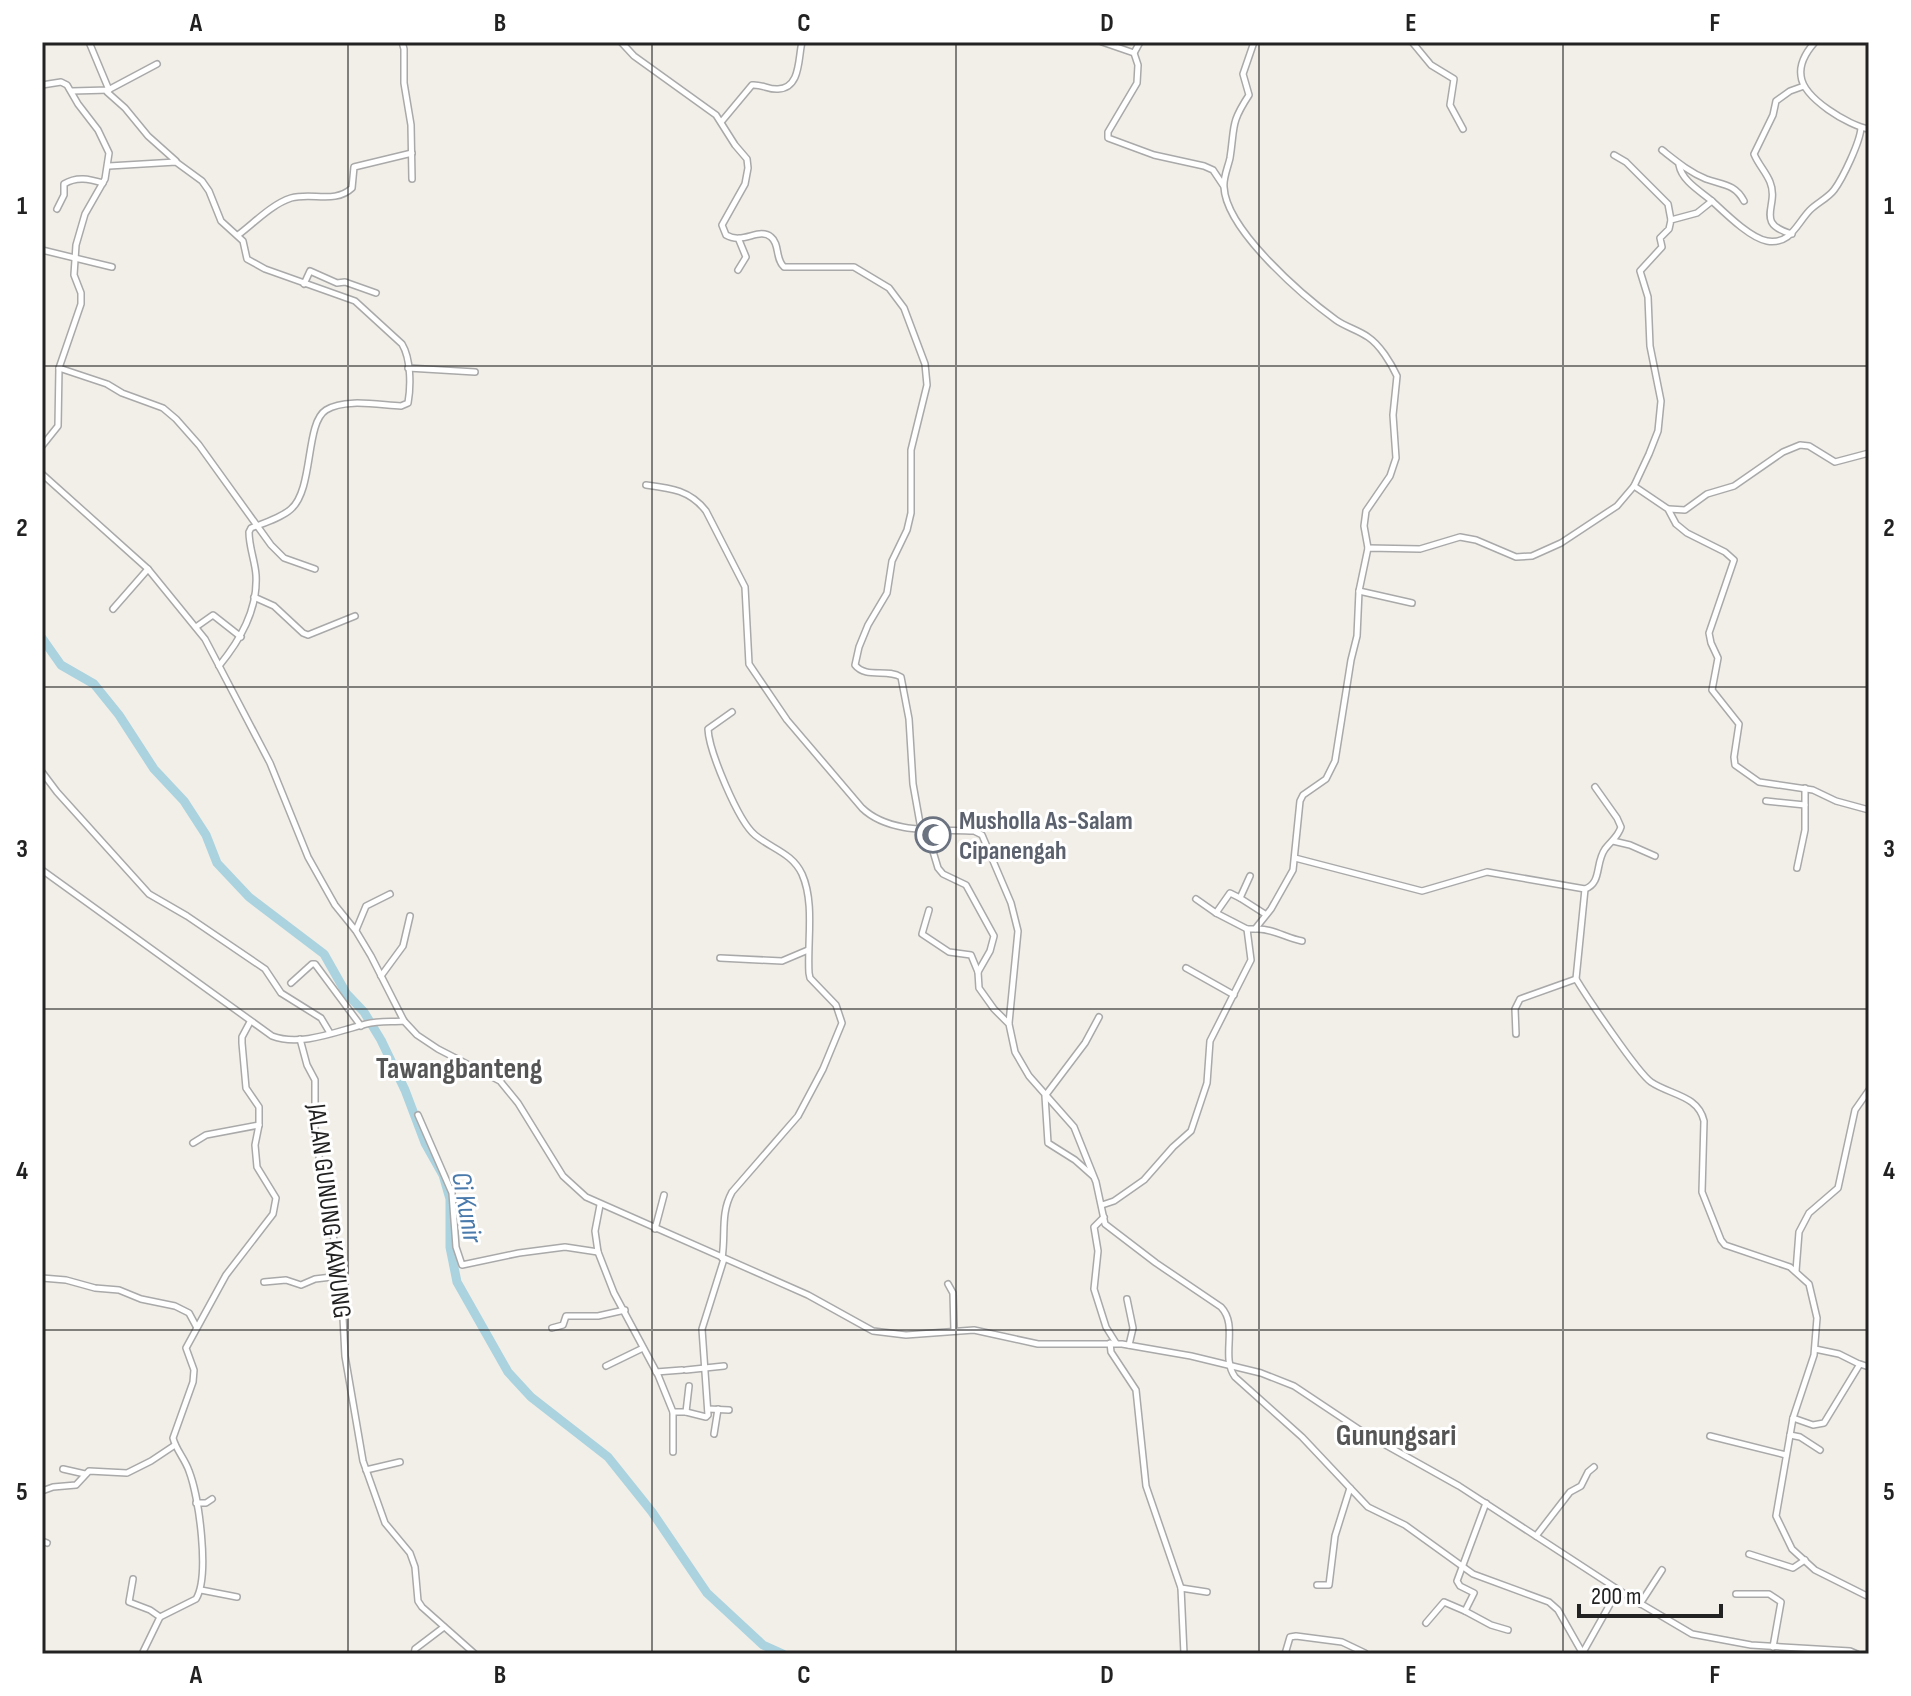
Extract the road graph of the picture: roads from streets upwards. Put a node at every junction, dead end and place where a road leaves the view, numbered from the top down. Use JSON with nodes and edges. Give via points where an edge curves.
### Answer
{"nodes":[{"id":1,"x":89,"y":42,"type":"edge"},
{"id":2,"x":402,"y":42,"type":"edge"},
{"id":3,"x":621,"y":42,"type":"edge"},
{"id":4,"x":802,"y":42,"type":"edge"},
{"id":5,"x":1102,"y":42,"type":"edge"},
{"id":6,"x":1140,"y":42,"type":"edge"},
{"id":7,"x":1254,"y":42,"type":"edge"},
{"id":8,"x":1412,"y":42,"type":"edge"},
{"id":9,"x":1815,"y":42,"type":"edge"},
{"id":10,"x":1134,"y":53,"type":"junction"},
{"id":11,"x":157,"y":64,"type":"dead end"},
{"id":12,"x":42,"y":85,"type":"edge"},
{"id":13,"x":1804,"y":86,"type":"junction"},
{"id":14,"x":72,"y":91,"type":"junction"},
{"id":15,"x":108,"y":91,"type":"junction"},
{"id":16,"x":722,"y":121,"type":"junction"},
{"id":17,"x":1861,"y":128,"type":"junction"},
{"id":18,"x":1463,"y":129,"type":"dead end"},
{"id":19,"x":1869,"y":129,"type":"edge"},
{"id":20,"x":1662,"y":150,"type":"dead end"},
{"id":21,"x":412,"y":153,"type":"junction"},
{"id":22,"x":1614,"y":155,"type":"dead end"},
{"id":23,"x":176,"y":162,"type":"junction"},
{"id":24,"x":1679,"y":165,"type":"junction"},
{"id":25,"x":109,"y":166,"type":"junction"},
{"id":26,"x":412,"y":179,"type":"dead end"},
{"id":27,"x":103,"y":183,"type":"junction"},
{"id":28,"x":1223,"y":185,"type":"junction"},
{"id":29,"x":1712,"y":201,"type":"junction"},
{"id":30,"x":1744,"y":201,"type":"dead end"},
{"id":31,"x":57,"y":209,"type":"dead end"},
{"id":32,"x":1671,"y":220,"type":"junction"},
{"id":33,"x":1792,"y":234,"type":"junction"},
{"id":34,"x":237,"y":235,"type":"junction"},
{"id":35,"x":739,"y":240,"type":"junction"},
{"id":36,"x":42,"y":250,"type":"edge"},
{"id":37,"x":74,"y":258,"type":"junction"},
{"id":38,"x":112,"y":267,"type":"dead end"},
{"id":39,"x":738,"y":270,"type":"dead end"},
{"id":40,"x":304,"y":284,"type":"junction"},
{"id":41,"x":376,"y":293,"type":"dead end"},
{"id":42,"x":59,"y":368,"type":"junction"},
{"id":43,"x":408,"y":368,"type":"junction"},
{"id":44,"x":475,"y":372,"type":"dead end"},
{"id":45,"x":42,"y":446,"type":"edge"},
{"id":46,"x":1869,"y":453,"type":"edge"},
{"id":47,"x":42,"y":474,"type":"edge"},
{"id":48,"x":646,"y":485,"type":"dead end"},
{"id":49,"x":1634,"y":486,"type":"junction"},
{"id":50,"x":1668,"y":509,"type":"junction"},
{"id":51,"x":256,"y":526,"type":"junction"},
{"id":52,"x":1368,"y":548,"type":"junction"},
{"id":53,"x":148,"y":569,"type":"junction"},
{"id":54,"x":315,"y":569,"type":"dead end"},
{"id":55,"x":1359,"y":591,"type":"junction"},
{"id":56,"x":254,"y":597,"type":"junction"},
{"id":57,"x":1412,"y":603,"type":"dead end"},
{"id":58,"x":113,"y":609,"type":"dead end"},
{"id":59,"x":355,"y":616,"type":"dead end"},
{"id":60,"x":196,"y":627,"type":"junction"},
{"id":61,"x":241,"y":637,"type":"junction"},
{"id":62,"x":219,"y":666,"type":"junction"},
{"id":63,"x":732,"y":712,"type":"dead end"},
{"id":64,"x":42,"y":772,"type":"edge"},
{"id":65,"x":1595,"y":787,"type":"dead end"},
{"id":66,"x":1805,"y":788,"type":"junction"},
{"id":67,"x":1766,"y":801,"type":"dead end"},
{"id":68,"x":1805,"y":805,"type":"junction"},
{"id":69,"x":1869,"y":810,"type":"edge"},
{"id":70,"x":920,"y":825,"type":"junction"},
{"id":71,"x":1612,"y":841,"type":"junction"},
{"id":72,"x":1655,"y":856,"type":"dead end"},
{"id":73,"x":1295,"y":858,"type":"junction"},
{"id":74,"x":1797,"y":868,"type":"dead end"},
{"id":75,"x":42,"y":870,"type":"edge"},
{"id":76,"x":1250,"y":876,"type":"dead end"},
{"id":77,"x":1585,"y":889,"type":"junction"},
{"id":78,"x":390,"y":894,"type":"dead end"},
{"id":79,"x":1240,"y":898,"type":"junction"},
{"id":80,"x":1196,"y":899,"type":"dead end"},
{"id":81,"x":929,"y":910,"type":"dead end"},
{"id":82,"x":1216,"y":913,"type":"junction"},
{"id":83,"x":1265,"y":914,"type":"junction"},
{"id":84,"x":410,"y":916,"type":"dead end"},
{"id":85,"x":1247,"y":929,"type":"junction"},
{"id":86,"x":1255,"y":929,"type":"junction"},
{"id":87,"x":356,"y":931,"type":"junction"},
{"id":88,"x":1302,"y":941,"type":"dead end"},
{"id":89,"x":808,"y":950,"type":"junction"},
{"id":90,"x":720,"y":958,"type":"dead end"},
{"id":91,"x":1186,"y":968,"type":"dead end"},
{"id":92,"x":978,"y":972,"type":"junction"},
{"id":93,"x":381,"y":976,"type":"junction"},
{"id":94,"x":1576,"y":979,"type":"junction"},
{"id":95,"x":291,"y":983,"type":"dead end"},
{"id":96,"x":1234,"y":995,"type":"junction"},
{"id":97,"x":1099,"y":1017,"type":"dead end"},
{"id":98,"x":404,"y":1021,"type":"junction"},
{"id":99,"x":250,"y":1022,"type":"junction"},
{"id":100,"x":1009,"y":1024,"type":"junction"},
{"id":101,"x":364,"y":1025,"type":"junction"},
{"id":102,"x":330,"y":1033,"type":"junction"},
{"id":103,"x":1516,"y":1034,"type":"dead end"},
{"id":104,"x":300,"y":1039,"type":"junction"},
{"id":105,"x":1869,"y":1090,"type":"edge"},
{"id":106,"x":1045,"y":1096,"type":"junction"},
{"id":107,"x":418,"y":1115,"type":"dead end"},
{"id":108,"x":259,"y":1125,"type":"junction"},
{"id":109,"x":193,"y":1143,"type":"dead end"},
{"id":110,"x":1094,"y":1176,"type":"junction"},
{"id":111,"x":664,"y":1195,"type":"dead end"},
{"id":112,"x":600,"y":1205,"type":"junction"},
{"id":113,"x":1102,"y":1205,"type":"junction"},
{"id":114,"x":1104,"y":1217,"type":"junction"},
{"id":115,"x":655,"y":1229,"type":"junction"},
{"id":116,"x":598,"y":1252,"type":"junction"},
{"id":117,"x":723,"y":1259,"type":"junction"},
{"id":118,"x":1796,"y":1271,"type":"junction"},
{"id":119,"x":340,"y":1275,"type":"junction"},
{"id":120,"x":42,"y":1278,"type":"edge"},
{"id":121,"x":264,"y":1282,"type":"dead end"},
{"id":122,"x":948,"y":1284,"type":"dead end"},
{"id":123,"x":1127,"y":1299,"type":"dead end"},
{"id":124,"x":625,"y":1310,"type":"junction"},
{"id":125,"x":197,"y":1327,"type":"junction"},
{"id":126,"x":552,"y":1328,"type":"dead end"},
{"id":127,"x":954,"y":1331,"type":"junction"},
{"id":128,"x":1113,"y":1343,"type":"junction"},
{"id":129,"x":1129,"y":1345,"type":"junction"},
{"id":130,"x":643,"y":1348,"type":"junction"},
{"id":131,"x":1815,"y":1349,"type":"junction"},
{"id":132,"x":1860,"y":1364,"type":"junction"},
{"id":133,"x":606,"y":1366,"type":"dead end"},
{"id":134,"x":724,"y":1366,"type":"dead end"},
{"id":135,"x":1232,"y":1366,"type":"junction"},
{"id":136,"x":1869,"y":1367,"type":"edge"},
{"id":137,"x":704,"y":1368,"type":"junction"},
{"id":138,"x":656,"y":1372,"type":"junction"},
{"id":139,"x":689,"y":1386,"type":"dead end"},
{"id":140,"x":708,"y":1409,"type":"junction"},
{"id":141,"x":718,"y":1409,"type":"junction"},
{"id":142,"x":729,"y":1410,"type":"dead end"},
{"id":143,"x":673,"y":1412,"type":"junction"},
{"id":144,"x":686,"y":1412,"type":"junction"},
{"id":145,"x":1793,"y":1418,"type":"junction"},
{"id":146,"x":714,"y":1434,"type":"dead end"},
{"id":147,"x":1790,"y":1435,"type":"junction"},
{"id":148,"x":1710,"y":1436,"type":"dead end"},
{"id":149,"x":175,"y":1445,"type":"junction"},
{"id":150,"x":1820,"y":1450,"type":"dead end"},
{"id":151,"x":673,"y":1452,"type":"dead end"},
{"id":152,"x":1786,"y":1455,"type":"junction"},
{"id":153,"x":400,"y":1462,"type":"dead end"},
{"id":154,"x":1594,"y":1467,"type":"dead end"},
{"id":155,"x":63,"y":1469,"type":"dead end"},
{"id":156,"x":366,"y":1470,"type":"junction"},
{"id":157,"x":85,"y":1474,"type":"junction"},
{"id":158,"x":1350,"y":1488,"type":"junction"},
{"id":159,"x":42,"y":1491,"type":"edge"},
{"id":160,"x":212,"y":1499,"type":"dead end"},
{"id":161,"x":196,"y":1503,"type":"junction"},
{"id":162,"x":1486,"y":1503,"type":"junction"},
{"id":163,"x":1536,"y":1536,"type":"junction"},
{"id":164,"x":1749,"y":1554,"type":"dead end"},
{"id":165,"x":1805,"y":1560,"type":"junction"},
{"id":166,"x":1461,"y":1565,"type":"junction"},
{"id":167,"x":1662,"y":1570,"type":"dead end"},
{"id":168,"x":133,"y":1579,"type":"dead end"},
{"id":169,"x":1317,"y":1585,"type":"dead end"},
{"id":170,"x":1181,"y":1588,"type":"junction"},
{"id":171,"x":201,"y":1590,"type":"junction"},
{"id":172,"x":1618,"y":1590,"type":"junction"},
{"id":173,"x":1207,"y":1592,"type":"dead end"},
{"id":174,"x":1736,"y":1594,"type":"dead end"},
{"id":175,"x":237,"y":1597,"type":"dead end"},
{"id":176,"x":1869,"y":1597,"type":"edge"},
{"id":177,"x":1640,"y":1604,"type":"junction"},
{"id":178,"x":1465,"y":1611,"type":"junction"},
{"id":179,"x":160,"y":1617,"type":"junction"},
{"id":180,"x":1426,"y":1623,"type":"dead end"},
{"id":181,"x":444,"y":1627,"type":"junction"},
{"id":182,"x":1508,"y":1630,"type":"dead end"},
{"id":183,"x":1773,"y":1644,"type":"junction"},
{"id":184,"x":1365,"y":1653,"type":"edge"},
{"id":185,"x":142,"y":1654,"type":"edge"},
{"id":186,"x":414,"y":1654,"type":"edge"},
{"id":187,"x":475,"y":1654,"type":"edge"},
{"id":188,"x":1184,"y":1654,"type":"edge"},
{"id":189,"x":1285,"y":1654,"type":"edge"},
{"id":190,"x":1583,"y":1654,"type":"edge"},
{"id":191,"x":1857,"y":1654,"type":"edge"}],
"edges":[{"from":1,"to":15,"type":"street"},
{"from":2,"to":21,"type":"street"},
{"from":3,"to":16,"type":"street"},
{"from":4,"to":16,"type":"street","via":[[798,72],[788,85],[752,85]]},
{"from":5,"to":10,"type":"street"},
{"from":6,"to":10,"type":"street"},
{"from":7,"to":28,"type":"street","via":[[1243,74],[1249,95],[1233,122]]},
{"from":8,"to":18,"type":"street","via":[[1431,65],[1454,79],[1450,105]]},
{"from":9,"to":13,"type":"street","via":[[1802,65]]},
{"from":10,"to":28,"type":"street","via":[[1138,80],[1108,138],[1204,166]]},
{"from":11,"to":15,"type":"street"},
{"from":12,"to":14,"type":"street","via":[[64,83]]},
{"from":13,"to":17,"type":"street","via":[[1831,111]]},
{"from":13,"to":33,"type":"street","via":[[1776,101],[1754,154],[1772,186],[1770,219]]},
{"from":14,"to":15,"type":"street"},
{"from":14,"to":25,"type":"street","via":[[107,146]]},
{"from":15,"to":23,"type":"street"},
{"from":16,"to":35,"type":"street","via":[[747,159],[741,192],[722,225],[726,235]]},
{"from":17,"to":19,"type":"street"},
{"from":17,"to":33,"type":"street","via":[[1835,188]]},
{"from":20,"to":24,"type":"street"},
{"from":21,"to":26,"type":"street"},
{"from":21,"to":34,"type":"street","via":[[353,167],[352,188],[345,194],[294,197]]},
{"from":22,"to":32,"type":"street","via":[[1668,204]]},
{"from":23,"to":25,"type":"street"},
{"from":23,"to":34,"type":"street","via":[[202,181],[221,221]]},
{"from":24,"to":29,"type":"street","via":[[1682,175]]},
{"from":24,"to":30,"type":"street","via":[[1733,187]]},
{"from":25,"to":27,"type":"street"},
{"from":27,"to":31,"type":"street","via":[[69,181]]},
{"from":27,"to":37,"type":"street","via":[[80,227]]},
{"from":28,"to":52,"type":"street","via":[[1236,219],[1260,253],[1321,308],[1370,338],[1396,372],[1396,458],[1366,511]]},
{"from":29,"to":32,"type":"street","via":[[1697,213]]},
{"from":29,"to":33,"type":"street","via":[[1764,240]]},
{"from":32,"to":49,"type":"street","via":[[1660,238],[1662,247],[1640,271],[1661,397],[1657,434]]},
{"from":34,"to":40,"type":"street","via":[[247,259]]},
{"from":35,"to":39,"type":"street","via":[[746,257]]},
{"from":35,"to":70,"type":"street","via":[[770,236],[784,267],[854,267],[889,288],[904,308],[925,364],[927,385],[911,450],[911,513],[892,561],[887,593],[868,625],[855,665],[865,672],[901,677]]},
{"from":36,"to":37,"type":"street"},
{"from":37,"to":38,"type":"street"},
{"from":37,"to":42,"type":"street","via":[[82,299]]},
{"from":40,"to":41,"type":"street","via":[[310,271]]},
{"from":40,"to":43,"type":"street","via":[[361,305],[402,344]]},
{"from":42,"to":45,"type":"street","via":[[58,426]]},
{"from":42,"to":51,"type":"street","via":[[163,408],[199,445]]},
{"from":43,"to":44,"type":"street"},
{"from":43,"to":51,"type":"street","via":[[408,403],[324,410],[298,501],[284,514]]},
{"from":46,"to":50,"type":"street","via":[[1835,462],[1800,445],[1685,510]]},
{"from":47,"to":53,"type":"street"},
{"from":48,"to":70,"type":"street","via":[[684,492],[706,511],[745,587],[749,664],[787,720],[868,814],[899,825]]},
{"from":49,"to":50,"type":"street"},
{"from":49,"to":52,"type":"street","via":[[1589,526],[1532,556],[1516,557],[1460,537],[1420,549]]},
{"from":50,"to":66,"type":"street","via":[[1687,533],[1734,560],[1709,637],[1718,658],[1712,690],[1739,724],[1735,765],[1759,782]]},
{"from":51,"to":54,"type":"street","via":[[284,558]]},
{"from":51,"to":56,"type":"street","via":[[248,535],[256,576]]},
{"from":52,"to":55,"type":"street"},
{"from":53,"to":58,"type":"street"},
{"from":53,"to":60,"type":"street"},
{"from":55,"to":57,"type":"street"},
{"from":55,"to":73,"type":"street","via":[[1357,636],[1335,761],[1326,779],[1300,801]]},
{"from":56,"to":59,"type":"street","via":[[274,606],[308,635]]},
{"from":56,"to":61,"type":"street"},
{"from":60,"to":61,"type":"street","via":[[213,615]]},
{"from":60,"to":62,"type":"street"},
{"from":61,"to":62,"type":"street"},
{"from":62,"to":87,"type":"street","via":[[270,763],[308,857]]},
{"from":63,"to":89,"type":"street","via":[[708,729],[711,747],[750,830],[791,858],[802,873]]},
{"from":64,"to":102,"type":"street","via":[[149,894],[265,969],[281,993],[321,1018]]},
{"from":65,"to":71,"type":"street","via":[[1620,823]]},
{"from":66,"to":68,"type":"street"},
{"from":66,"to":69,"type":"street"},
{"from":67,"to":68,"type":"street"},
{"from":68,"to":74,"type":"street"},
{"from":70,"to":92,"type":"street","via":[[938,868],[966,885],[994,936]]},
{"from":70,"to":100,"type":"street","via":[[974,831],[987,845],[1018,931]]},
{"from":71,"to":72,"type":"street"},
{"from":71,"to":77,"type":"street","via":[[1595,882]]},
{"from":73,"to":77,"type":"street","via":[[1422,891],[1487,872]]},
{"from":73,"to":83,"type":"street"},
{"from":75,"to":99,"type":"street"},
{"from":76,"to":79,"type":"street"},
{"from":77,"to":94,"type":"street"},
{"from":78,"to":87,"type":"street","via":[[366,906]]},
{"from":79,"to":82,"type":"street","via":[[1230,893]]},
{"from":79,"to":83,"type":"street"},
{"from":80,"to":82,"type":"street"},
{"from":81,"to":92,"type":"street","via":[[922,934],[949,952],[971,955]]},
{"from":82,"to":85,"type":"street"},
{"from":83,"to":86,"type":"street"},
{"from":84,"to":93,"type":"street","via":[[403,946]]},
{"from":85,"to":86,"type":"street"},
{"from":85,"to":96,"type":"street","via":[[1251,960]]},
{"from":86,"to":88,"type":"street","via":[[1269,928]]},
{"from":87,"to":93,"type":"street"},
{"from":89,"to":90,"type":"street","via":[[782,961]]},
{"from":89,"to":117,"type":"street","via":[[810,978],[836,1005],[841,1029],[798,1116],[727,1202]]},
{"from":91,"to":96,"type":"street"},
{"from":92,"to":100,"type":"street","via":[[983,995]]},
{"from":93,"to":98,"type":"street"},
{"from":94,"to":103,"type":"street","via":[[1520,999]]},
{"from":94,"to":118,"type":"street","via":[[1648,1080],[1692,1101],[1702,1112],[1702,1192],[1723,1243]]},
{"from":95,"to":101,"type":"street","via":[[317,965]]},
{"from":96,"to":113,"type":"street","via":[[1210,1041],[1207,1083],[1191,1131],[1144,1180]]},
{"from":97,"to":106,"type":"street"},
{"from":98,"to":101,"type":"street"},
{"from":98,"to":112,"type":"street","via":[[438,1049],[500,1081],[563,1176]]},
{"from":99,"to":104,"type":"street","via":[[281,1040]]},
{"from":99,"to":108,"type":"street","via":[[242,1037],[243,1058],[246,1088],[259,1107]]},
{"from":100,"to":106,"type":"street","via":[[1015,1052]]},
{"from":101,"to":102,"type":"street"},
{"from":102,"to":104,"type":"street"},
{"from":104,"to":119,"type":"street","name":"JALAN GUNUNG KAWUNG","via":[[315,1080],[315,1134]]},
{"from":105,"to":118,"type":"street","via":[[1855,1110],[1838,1188],[1809,1213],[1799,1232]]},
{"from":106,"to":110,"type":"street","via":[[1074,1127]]},
{"from":106,"to":110,"type":"street","via":[[1048,1143]]},
{"from":107,"to":116,"type":"street","via":[[451,1187],[462,1265],[565,1247]]},
{"from":108,"to":109,"type":"street","via":[[206,1135]]},
{"from":108,"to":125,"type":"street","via":[[257,1167],[276,1198],[273,1214],[242,1252]]},
{"from":110,"to":113,"type":"street"},
{"from":111,"to":115,"type":"street"},
{"from":112,"to":115,"type":"street"},
{"from":112,"to":116,"type":"street"},
{"from":113,"to":114,"type":"street"},
{"from":114,"to":128,"type":"street","via":[[1094,1227],[1094,1289]]},
{"from":114,"to":135,"type":"street","via":[[1109,1229],[1227,1313]]},
{"from":115,"to":117,"type":"street"},
{"from":116,"to":124,"type":"street"},
{"from":117,"to":127,"type":"street","via":[[808,1295],[873,1331]]},
{"from":117,"to":137,"type":"street","via":[[703,1323]]},
{"from":118,"to":131,"type":"street","via":[[1809,1284],[1817,1318]]},
{"from":119,"to":121,"type":"street","via":[[301,1285]]},
{"from":119,"to":156,"type":"street","name":"JALAN GUNUNG KAWUNG","via":[[345,1356]]},
{"from":120,"to":125,"type":"street","via":[[115,1289],[175,1306],[189,1313]]},
{"from":122,"to":127,"type":"street"},
{"from":123,"to":129,"type":"street","via":[[1133,1328]]},
{"from":124,"to":126,"type":"street","via":[[566,1316],[563,1325]]},
{"from":124,"to":130,"type":"street"},
{"from":125,"to":149,"type":"street","via":[[186,1348],[194,1376],[176,1425]]},
{"from":127,"to":128,"type":"street","via":[[974,1330],[1038,1344]]},
{"from":128,"to":129,"type":"street"},
{"from":128,"to":170,"type":"street","via":[[1111,1352],[1136,1390],[1146,1486]]},
{"from":129,"to":135,"type":"street"},
{"from":130,"to":133,"type":"street"},
{"from":130,"to":138,"type":"street"},
{"from":131,"to":132,"type":"street"},
{"from":131,"to":145,"type":"street"},
{"from":132,"to":136,"type":"street"},
{"from":132,"to":145,"type":"street","via":[[1824,1423]]},
{"from":134,"to":137,"type":"street"},
{"from":135,"to":158,"type":"street","via":[[1235,1377]]},
{"from":135,"to":162,"type":"street","via":[[1294,1386]]},
{"from":137,"to":138,"type":"street"},
{"from":137,"to":140,"type":"street"},
{"from":138,"to":143,"type":"street"},
{"from":139,"to":144,"type":"street"},
{"from":140,"to":141,"type":"street"},
{"from":140,"to":144,"type":"street","via":[[706,1417]]},
{"from":141,"to":142,"type":"street"},
{"from":141,"to":146,"type":"street"},
{"from":143,"to":144,"type":"street"},
{"from":143,"to":151,"type":"street"},
{"from":145,"to":147,"type":"street"},
{"from":147,"to":150,"type":"street"},
{"from":147,"to":152,"type":"street"},
{"from":148,"to":152,"type":"street"},
{"from":149,"to":157,"type":"street","via":[[127,1473]]},
{"from":149,"to":161,"type":"street","via":[[190,1471]]},
{"from":152,"to":165,"type":"street","via":[[1776,1516],[1792,1549]]},
{"from":153,"to":156,"type":"street"},
{"from":154,"to":163,"type":"street"},
{"from":155,"to":157,"type":"street"},
{"from":156,"to":181,"type":"street","name":"JALAN GUNUNG KAWUNG","via":[[385,1523],[410,1553],[418,1601]]},
{"from":157,"to":159,"type":"street","via":[[76,1485]]},
{"from":158,"to":166,"type":"street","via":[[1368,1507],[1405,1525]]},
{"from":158,"to":169,"type":"street","via":[[1334,1539],[1329,1585]]},
{"from":160,"to":161,"type":"street"},
{"from":161,"to":171,"type":"street"},
{"from":162,"to":163,"type":"street"},
{"from":162,"to":166,"type":"street"},
{"from":163,"to":172,"type":"street"},
{"from":164,"to":165,"type":"street","via":[[1793,1568]]},
{"from":165,"to":176,"type":"street"},
{"from":166,"to":178,"type":"street","via":[[1457,1583],[1474,1593]]},
{"from":166,"to":190,"type":"street","via":[[1485,1580],[1549,1602]]},
{"from":167,"to":177,"type":"street"},
{"from":168,"to":179,"type":"street","via":[[129,1603]]},
{"from":170,"to":173,"type":"street"},
{"from":170,"to":188,"type":"street"},
{"from":171,"to":175,"type":"street"},
{"from":171,"to":179,"type":"street","via":[[196,1599]]},
{"from":172,"to":177,"type":"street"},
{"from":172,"to":190,"type":"street"},
{"from":174,"to":183,"type":"street","via":[[1770,1595],[1781,1602]]},
{"from":177,"to":183,"type":"street","via":[[1692,1634]]},
{"from":178,"to":180,"type":"street","via":[[1444,1602]]},
{"from":178,"to":182,"type":"street"},
{"from":179,"to":185,"type":"street"},
{"from":181,"to":186,"type":"street"},
{"from":181,"to":187,"type":"street","name":"JALAN GUNUNG KAWUNG"},
{"from":183,"to":191,"type":"street"},
{"from":184,"to":189,"type":"street","via":[[1342,1642],[1296,1636],[1290,1637]]}]}
